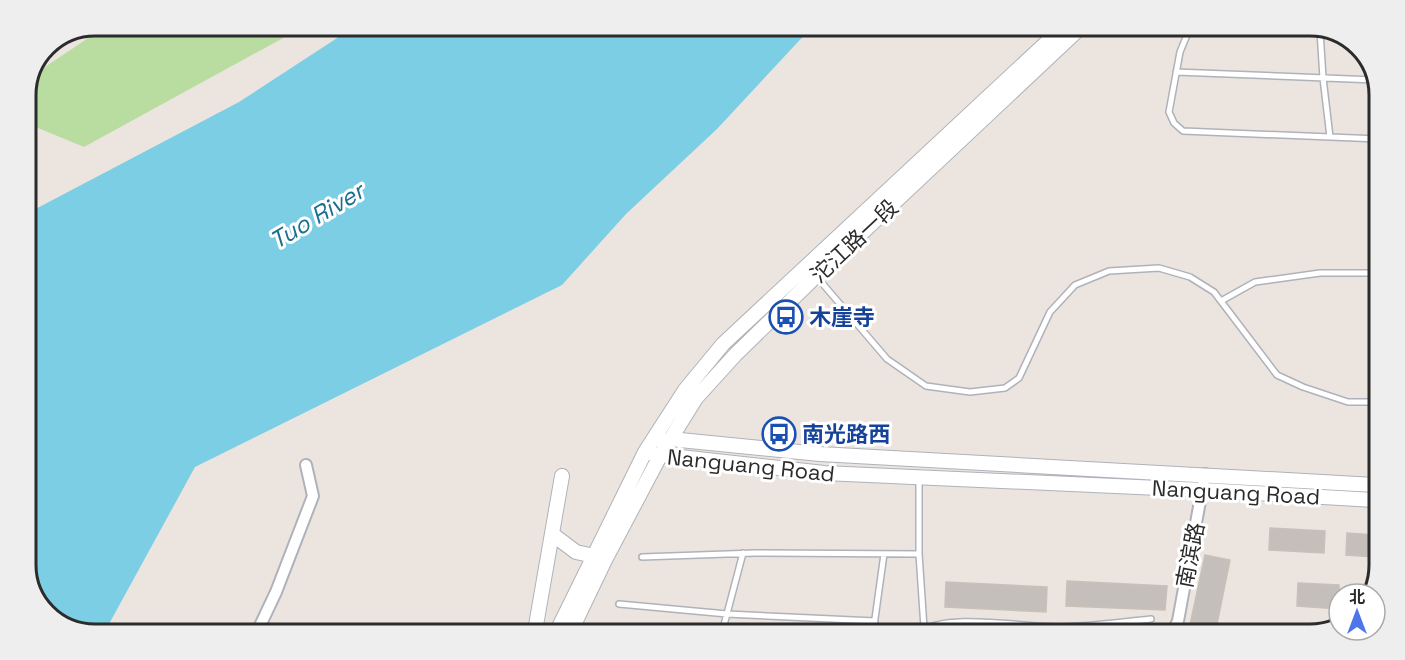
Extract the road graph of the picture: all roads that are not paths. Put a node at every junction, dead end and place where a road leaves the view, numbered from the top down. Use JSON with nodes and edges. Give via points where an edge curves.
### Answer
{"nodes":[{"id":1,"x":1054,"y":36,"type":"edge"},
{"id":2,"x":1071,"y":36,"type":"edge"},
{"id":3,"x":1187,"y":36,"type":"edge"},
{"id":4,"x":1320,"y":37,"type":"edge"},
{"id":5,"x":1176,"y":72,"type":"junction"},
{"id":6,"x":1323,"y":78,"type":"junction"},
{"id":7,"x":1367,"y":80,"type":"edge"},
{"id":8,"x":1330,"y":137,"type":"junction"},
{"id":9,"x":1369,"y":139,"type":"edge"},
{"id":10,"x":812,"y":270,"type":"junction"},
{"id":11,"x":1369,"y":273,"type":"edge"},
{"id":12,"x":1221,"y":301,"type":"junction"},
{"id":13,"x":1369,"y":402,"type":"edge"},
{"id":14,"x":670,"y":440,"type":"junction"},
{"id":15,"x":645,"y":453,"type":"junction"},
{"id":16,"x":660,"y":456,"type":"junction"},
{"id":17,"x":306,"y":465,"type":"dead end"},
{"id":18,"x":1205,"y":474,"type":"junction"},
{"id":19,"x":562,"y":476,"type":"dead end"},
{"id":20,"x":920,"y":477,"type":"junction"},
{"id":21,"x":1369,"y":485,"type":"edge"},
{"id":22,"x":1203,"y":490,"type":"junction"},
{"id":23,"x":1369,"y":500,"type":"edge"},
{"id":24,"x":552,"y":534,"type":"junction"},
{"id":25,"x":743,"y":553,"type":"junction"},
{"id":26,"x":884,"y":554,"type":"junction"},
{"id":27,"x":919,"y":554,"type":"junction"},
{"id":28,"x":594,"y":556,"type":"junction"},
{"id":29,"x":642,"y":557,"type":"dead end"},
{"id":30,"x":619,"y":604,"type":"dead end"},
{"id":31,"x":727,"y":614,"type":"junction"},
{"id":32,"x":1151,"y":619,"type":"dead end"},
{"id":33,"x":875,"y":621,"type":"junction"},
{"id":34,"x":261,"y":624,"type":"edge"},
{"id":35,"x":536,"y":624,"type":"edge"},
{"id":36,"x":560,"y":624,"type":"edge"},
{"id":37,"x":574,"y":624,"type":"edge"},
{"id":38,"x":724,"y":624,"type":"edge"},
{"id":39,"x":874,"y":624,"type":"edge"},
{"id":40,"x":924,"y":624,"type":"edge"},
{"id":41,"x":945,"y":624,"type":"edge"},
{"id":42,"x":999,"y":624,"type":"edge"},
{"id":43,"x":1096,"y":624,"type":"edge"},
{"id":44,"x":1176,"y":624,"type":"edge"}],
"edges":[{"from":1,"to":10,"type":"street","name":"沱江路一段"},
{"from":2,"to":10,"type":"street","name":"沱江路一段"},
{"from":3,"to":5,"type":"lane"},
{"from":4,"to":6,"type":"lane"},
{"from":5,"to":6,"type":"lane"},
{"from":5,"to":8,"type":"lane","via":[[1169,112],[1183,131]]},
{"from":6,"to":7,"type":"lane"},
{"from":6,"to":8,"type":"lane"},
{"from":8,"to":9,"type":"lane"},
{"from":10,"to":12,"type":"lane","via":[[887,359],[926,386],[970,392],[1005,388],[1019,378],[1050,312],[1076,285],[1109,271],[1159,268],[1190,277]]},
{"from":10,"to":14,"type":"street","name":"沱江路一段","via":[[696,398]]},
{"from":10,"to":15,"type":"street","name":"沱江路一段","via":[[723,344],[685,390]]},
{"from":11,"to":12,"type":"lane","via":[[1320,273],[1256,282]]},
{"from":12,"to":13,"type":"lane","via":[[1277,375],[1348,402]]},
{"from":14,"to":15,"type":"street","name":"Nanguang Road"},
{"from":14,"to":16,"type":"street","name":"沱江路一段"},
{"from":14,"to":18,"type":"street","name":"Nanguang Road","via":[[820,454]]},
{"from":15,"to":16,"type":"street","name":"Nanguang Road"},
{"from":15,"to":28,"type":"street","name":"沱江路一段"},
{"from":16,"to":20,"type":"street","name":"Nanguang Road","via":[[824,473]]},
{"from":16,"to":37,"type":"street","name":"沱江路一段"},
{"from":17,"to":34,"type":"street","via":[[313,496]]},
{"from":18,"to":21,"type":"street","name":"Nanguang Road"},
{"from":18,"to":22,"type":"street","name":"南滨路"},
{"from":19,"to":24,"type":"street"},
{"from":20,"to":22,"type":"street","name":"Nanguang Road"},
{"from":20,"to":27,"type":"lane"},
{"from":22,"to":23,"type":"street","name":"Nanguang Road"},
{"from":22,"to":44,"type":"street","name":"南滨路"},
{"from":24,"to":28,"type":"street","via":[[576,552]]},
{"from":24,"to":35,"type":"street"},
{"from":25,"to":26,"type":"lane"},
{"from":25,"to":29,"type":"lane"},
{"from":25,"to":31,"type":"lane"},
{"from":26,"to":27,"type":"lane"},
{"from":26,"to":33,"type":"lane"},
{"from":27,"to":40,"type":"lane"},
{"from":28,"to":36,"type":"street","name":"沱江路一段"},
{"from":30,"to":31,"type":"lane"},
{"from":31,"to":33,"type":"lane"},
{"from":31,"to":38,"type":"lane"},
{"from":32,"to":43,"type":"lane"},
{"from":33,"to":39,"type":"lane"},
{"from":41,"to":42,"type":"lane"}]}
